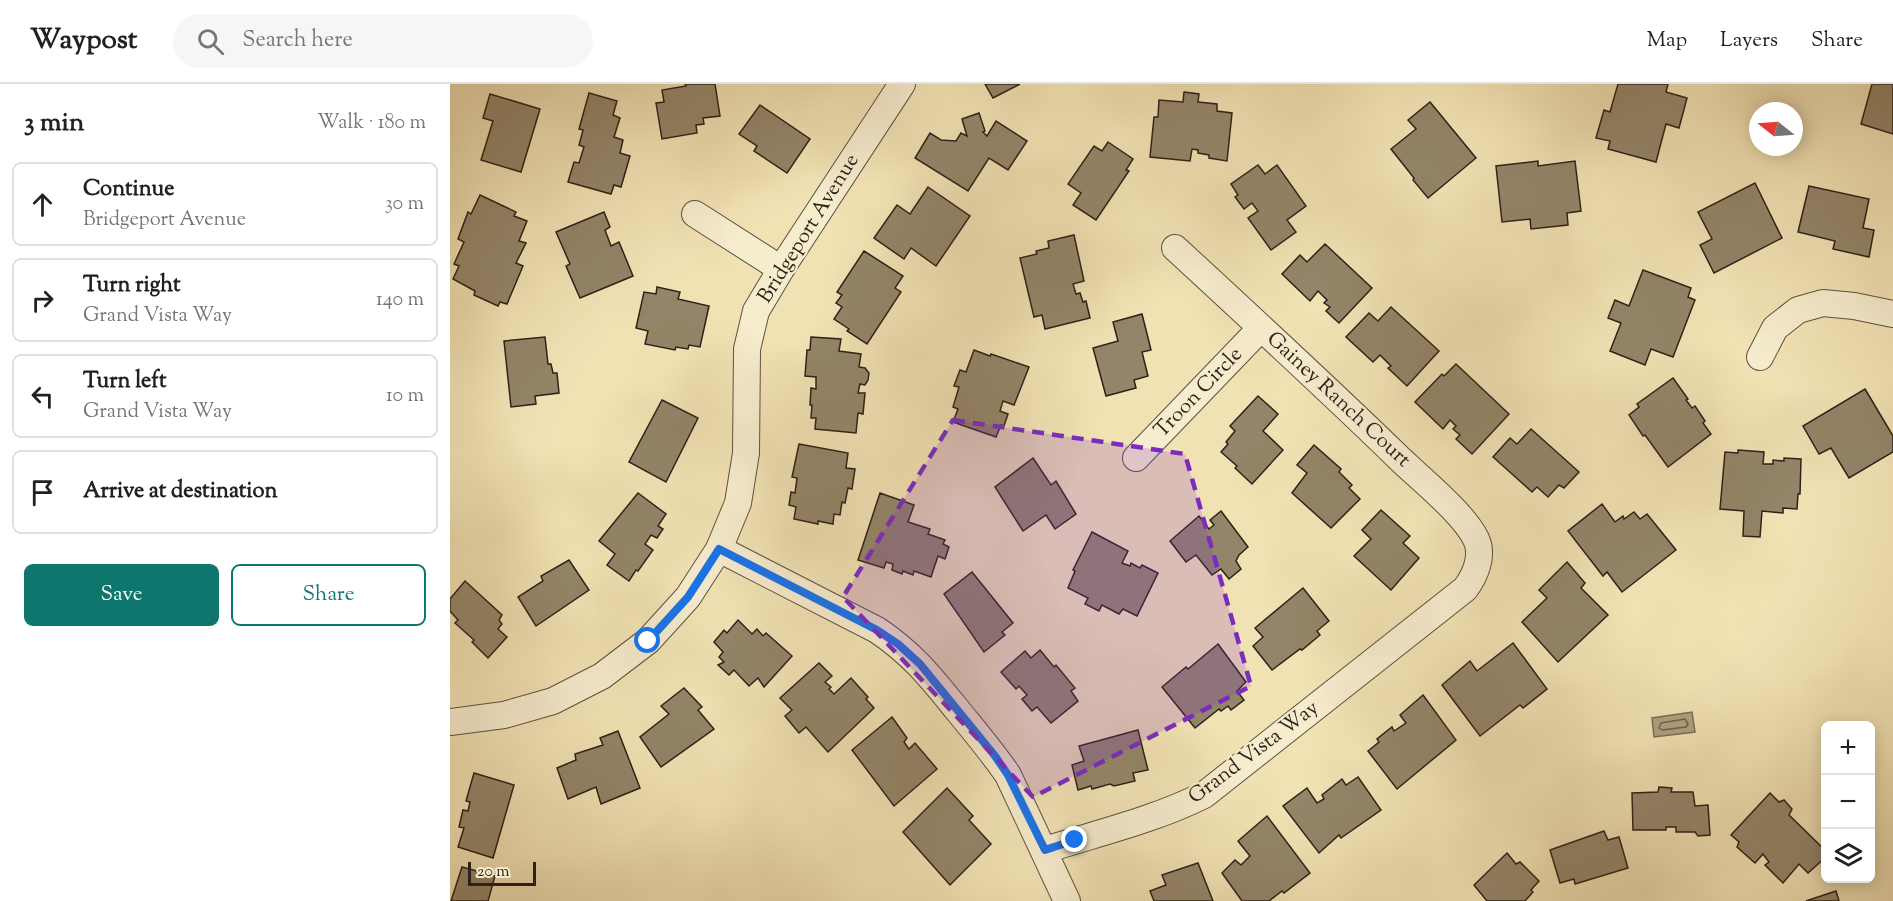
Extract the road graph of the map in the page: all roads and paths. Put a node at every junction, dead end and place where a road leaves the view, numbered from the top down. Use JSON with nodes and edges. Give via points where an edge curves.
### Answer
{"nodes":[{"id":1,"x":902,"y":84,"type":"edge"},
{"id":2,"x":695,"y":214,"type":"dead end"},
{"id":3,"x":1175,"y":248,"type":"dead end"},
{"id":4,"x":781,"y":269,"type":"junction"},
{"id":5,"x":1893,"y":314,"type":"edge"},
{"id":6,"x":1262,"y":328,"type":"junction"},
{"id":7,"x":1760,"y":357,"type":"dead end"},
{"id":8,"x":1136,"y":458,"type":"dead end"},
{"id":9,"x":719,"y":549,"type":"junction"},
{"id":10,"x":1478,"y":564,"type":"joint"},
{"id":11,"x":450,"y":722,"type":"edge"},
{"id":12,"x":1045,"y":850,"type":"junction"},
{"id":13,"x":1067,"y":901,"type":"edge"}],
"edges":[{"from":1,"to":4,"type":"street","name":"Bridgeport Avenue"},
{"from":2,"to":4,"type":"street"},
{"from":3,"to":6,"type":"street","name":"Gainey Ranch Court"},
{"from":4,"to":9,"type":"street","name":"Bridgeport Avenue","via":[[756,311],[747,349],[746,453],[738,502]]},
{"from":5,"to":7,"type":"street","via":[[1822,303],[1798,310],[1775,328]]},
{"from":6,"to":8,"type":"street","name":"Troon Circle"},
{"from":6,"to":10,"type":"street","name":"Gainey Ranch Court","via":[[1464,522],[1477,540]]},
{"from":9,"to":11,"type":"street","name":"Bridgeport Avenue","via":[[688,597],[648,641],[602,676],[553,701],[504,715]]},
{"from":9,"to":12,"type":"street","via":[[877,630],[920,664],[1008,775]]},
{"from":10,"to":12,"type":"street","name":"Grand Vista Way","via":[[1464,589],[1204,795],[1149,818]]},
{"from":12,"to":13,"type":"street"}]}
